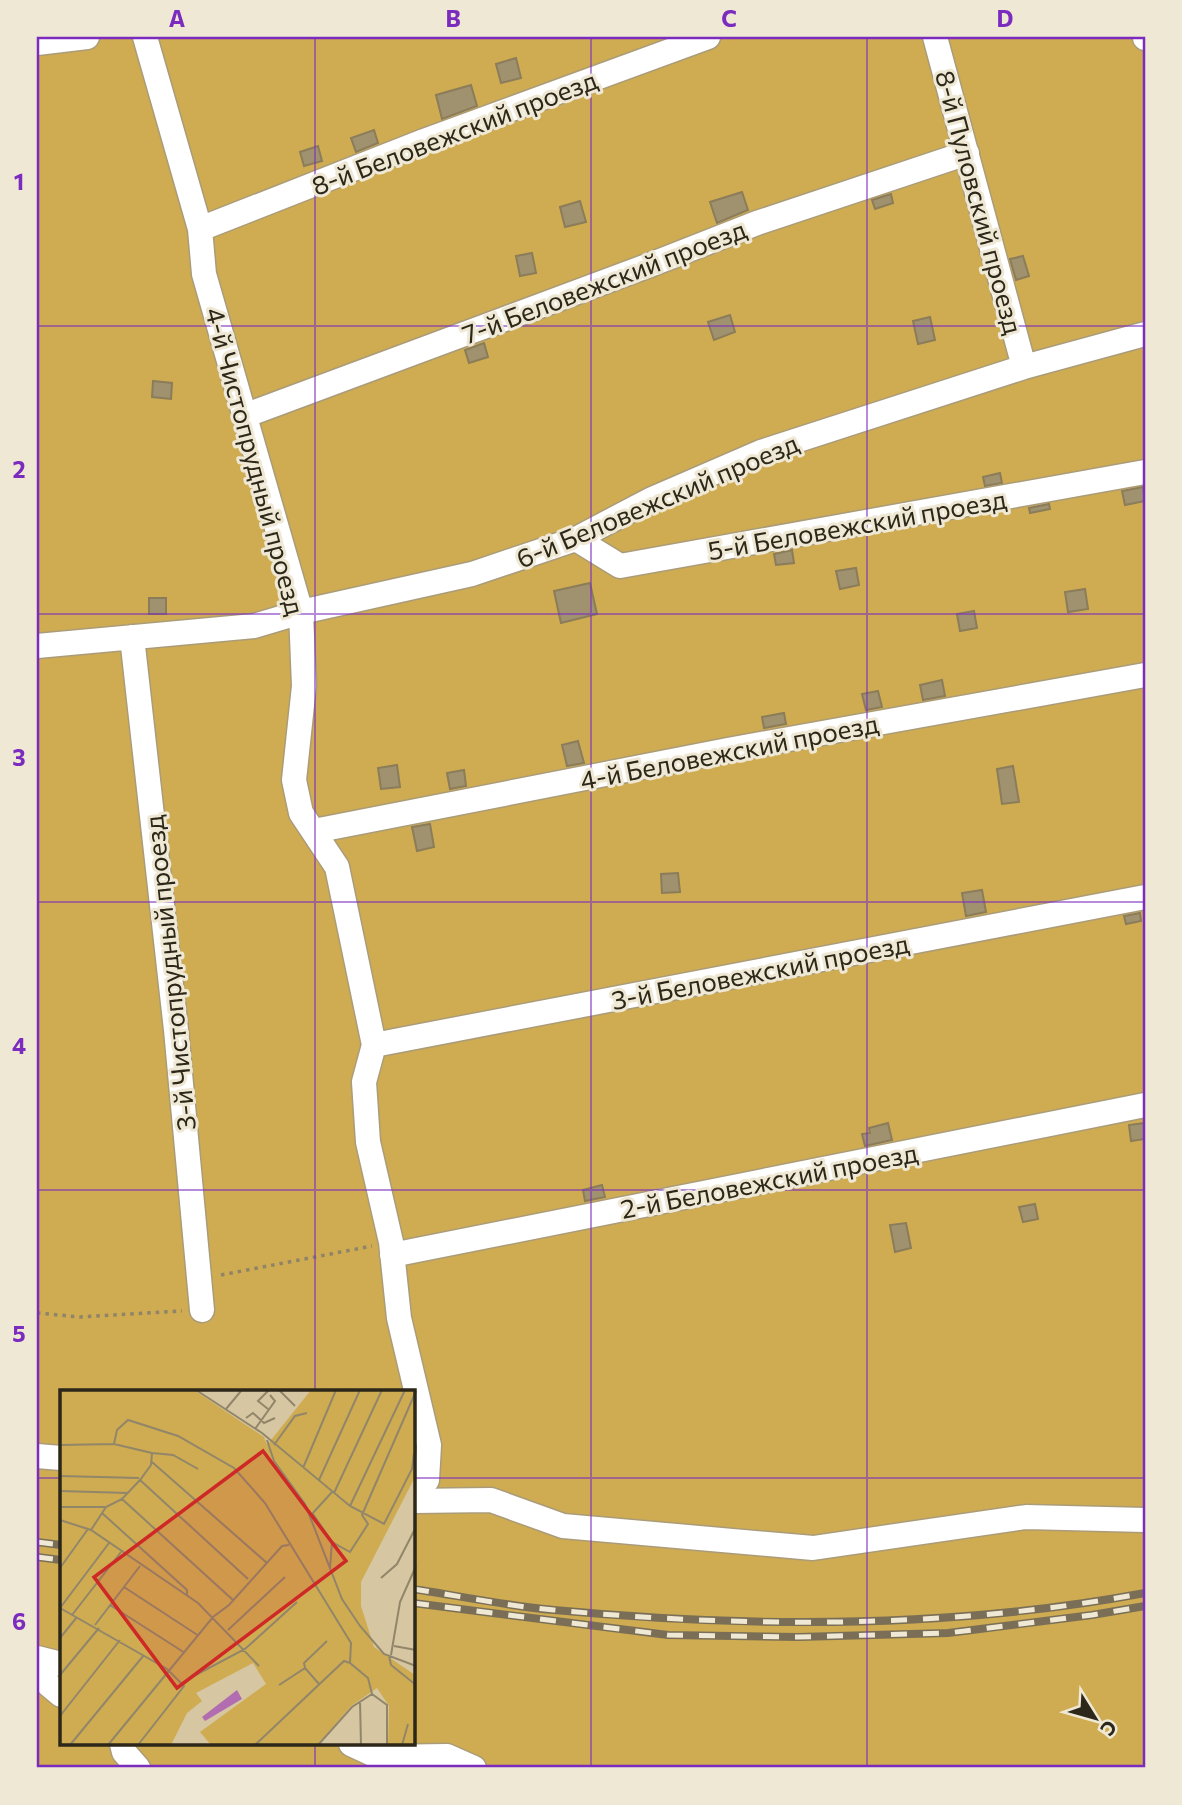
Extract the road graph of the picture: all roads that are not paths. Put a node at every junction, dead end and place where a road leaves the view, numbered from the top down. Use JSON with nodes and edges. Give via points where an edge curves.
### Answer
{"nodes":[{"id":1,"x":87,"y":37,"type":"edge"},
{"id":2,"x":145,"y":37,"type":"edge"},
{"id":3,"x":708,"y":37,"type":"edge"},
{"id":4,"x":935,"y":37,"type":"edge"},
{"id":5,"x":37,"y":43,"type":"edge"},
{"id":6,"x":967,"y":153,"type":"junction"},
{"id":7,"x":200,"y":229,"type":"junction"},
{"id":8,"x":1145,"y":334,"type":"edge"},
{"id":9,"x":1024,"y":367,"type":"junction"},
{"id":10,"x":244,"y":416,"type":"junction"},
{"id":11,"x":1145,"y":472,"type":"edge"},
{"id":12,"x":576,"y":539,"type":"junction"},
{"id":13,"x":301,"y":612,"type":"junction"},
{"id":14,"x":132,"y":637,"type":"junction"},
{"id":15,"x":37,"y":646,"type":"edge"},
{"id":16,"x":1145,"y":675,"type":"edge"},
{"id":17,"x":314,"y":831,"type":"junction"},
{"id":18,"x":1145,"y":897,"type":"edge"},
{"id":19,"x":374,"y":1045,"type":"junction"},
{"id":20,"x":1145,"y":1105,"type":"edge"},
{"id":21,"x":392,"y":1248,"type":"junction"},
{"id":22,"x":202,"y":1310,"type":"road end"},
{"id":23,"x":37,"y":1456,"type":"edge"},
{"id":24,"x":60,"y":1458,"type":"edge"},
{"id":25,"x":415,"y":1490,"type":"edge"},
{"id":26,"x":415,"y":1501,"type":"edge"},
{"id":27,"x":1145,"y":1520,"type":"edge"},
{"id":28,"x":37,"y":1658,"type":"edge"},
{"id":29,"x":60,"y":1664,"type":"edge"},
{"id":30,"x":37,"y":1668,"type":"edge"},
{"id":31,"x":60,"y":1694,"type":"edge"},
{"id":32,"x":122,"y":1745,"type":"edge"},
{"id":33,"x":353,"y":1745,"type":"edge"},
{"id":34,"x":138,"y":1768,"type":"edge"},
{"id":35,"x":474,"y":1768,"type":"edge"}],
"edges":[{"from":1,"to":5,"type":"lane"},
{"from":2,"to":7,"type":"lane","name":"4-й Чистопрудный проезд"},
{"from":3,"to":7,"type":"lane","name":"8-й Беловежский проезд","via":[[449,131]]},
{"from":4,"to":6,"type":"lane","name":"8-й Пуловский проезд"},
{"from":6,"to":9,"type":"lane","name":"8-й Пуловский проезд"},
{"from":6,"to":10,"type":"lane","name":"7-й Беловежский проезд","via":[[757,223]]},
{"from":7,"to":10,"type":"lane","name":"4-й Чистопрудный проезд","via":[[204,274]]},
{"from":8,"to":9,"type":"lane","name":"6-й Беловежский проезд"},
{"from":9,"to":12,"type":"lane","name":"6-й Беловежский проезд","via":[[761,452],[650,500]]},
{"from":10,"to":13,"type":"lane","name":"4-й Чистопрудный проезд"},
{"from":11,"to":12,"type":"lane","name":"5-й Беловежский проезд","via":[[620,566]]},
{"from":12,"to":13,"type":"lane","name":"6-й Беловежский проезд","via":[[472,574]]},
{"from":13,"to":14,"type":"lane","name":"6-й Беловежский проезд","via":[[254,626]]},
{"from":13,"to":17,"type":"lane","name":"4-й Чистопрудный проезд","via":[[304,686],[294,780],[301,813]]},
{"from":14,"to":15,"type":"lane","name":"6-й Беловежский проезд"},
{"from":14,"to":22,"type":"lane","name":"3-й Чистопрудный проезд"},
{"from":16,"to":17,"type":"lane","name":"4-й Беловежский проезд"},
{"from":17,"to":19,"type":"lane","name":"4-й Чистопрудный проезд","via":[[337,867]]},
{"from":18,"to":19,"type":"lane","name":"3-й Беловежский проезд"},
{"from":19,"to":21,"type":"lane","name":"4-й Чистопрудный проезд","via":[[364,1082],[368,1142]]},
{"from":20,"to":21,"type":"lane","name":"2-й Беловежский проезд"},
{"from":21,"to":25,"type":"lane","name":"4-й Чистопрудный проезд","via":[[399,1318],[429,1445],[427,1480]]},
{"from":23,"to":24,"type":"lane"},
{"from":26,"to":27,"type":"lane","via":[[491,1500],[564,1526],[813,1548],[1026,1517]]},
{"from":28,"to":29,"type":"lane"},
{"from":30,"to":31,"type":"lane"},
{"from":32,"to":34,"type":"lane"},
{"from":33,"to":35,"type":"lane","via":[[379,1756],[447,1756]]}]}
